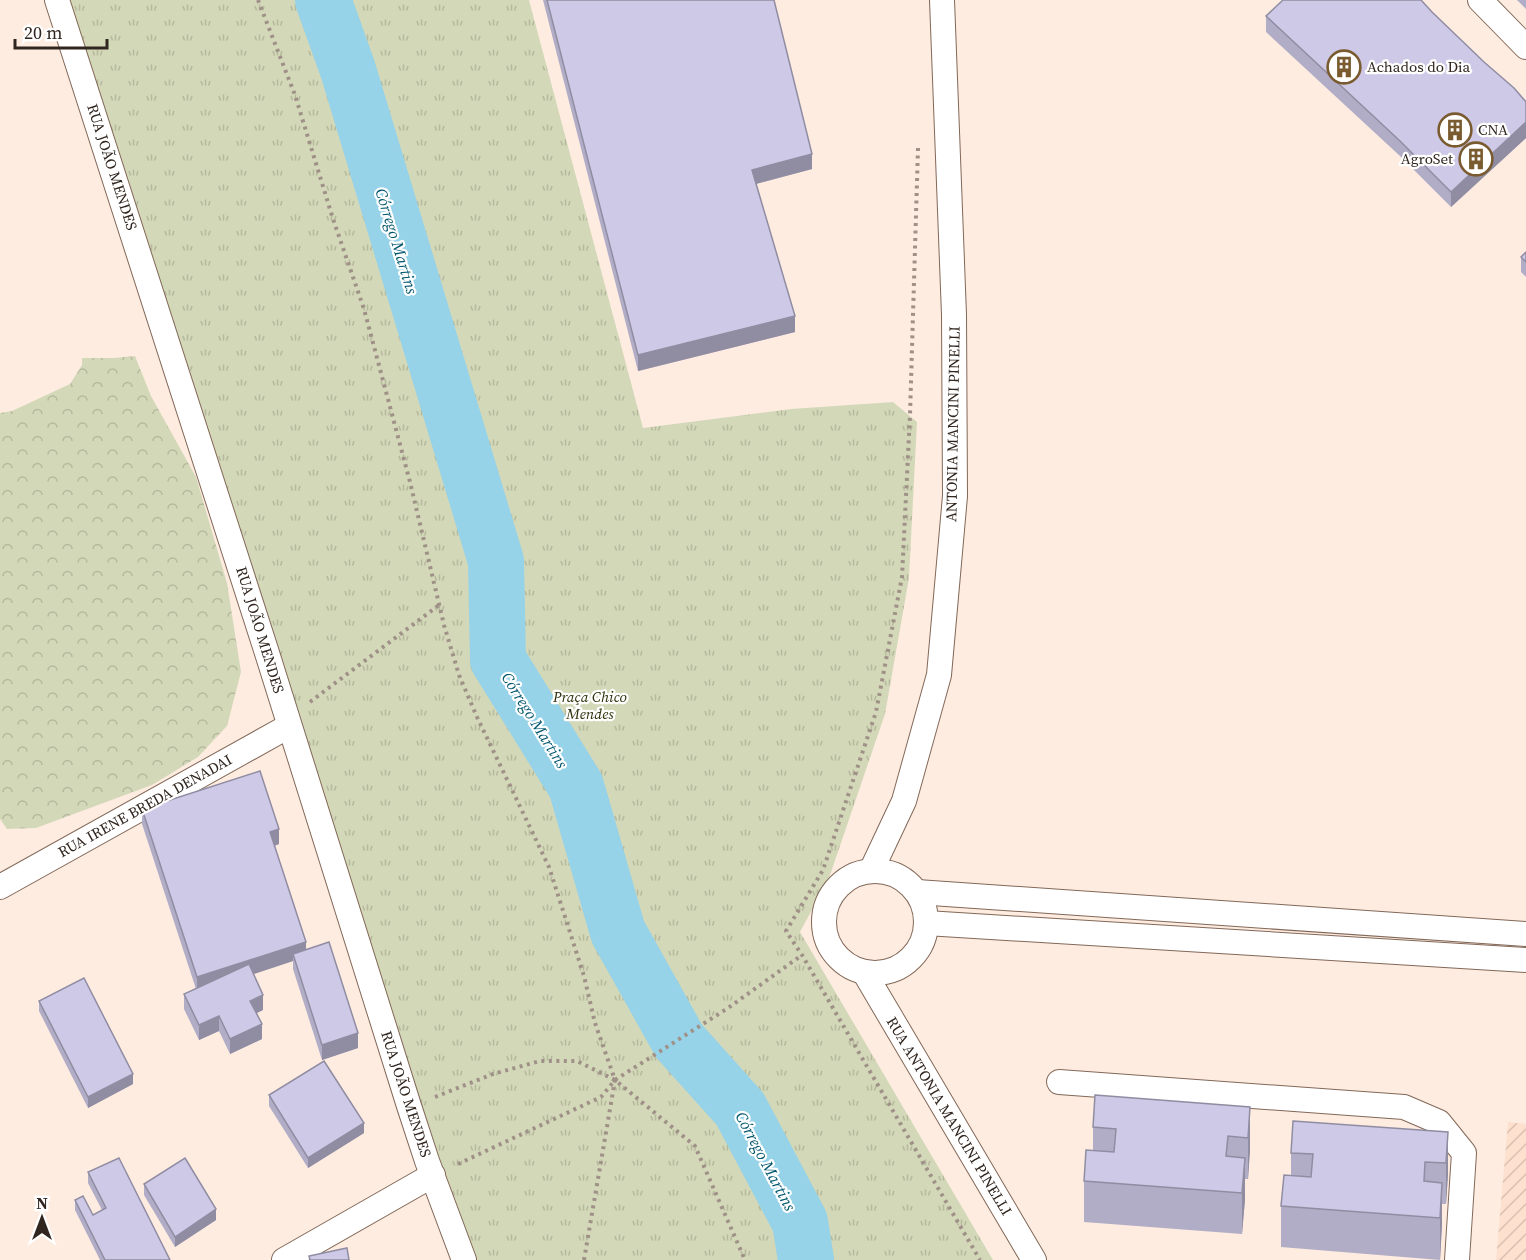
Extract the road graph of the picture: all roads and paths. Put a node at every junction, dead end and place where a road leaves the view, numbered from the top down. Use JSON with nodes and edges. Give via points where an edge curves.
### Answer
{"nodes":[{"id":1,"x":57,"y":0,"type":"edge"},
{"id":2,"x":258,"y":0,"type":"edge"},
{"id":3,"x":942,"y":0,"type":"edge"},
{"id":4,"x":1480,"y":0,"type":"edge"},
{"id":5,"x":1526,"y":47,"type":"edge"},
{"id":6,"x":918,"y":146,"type":"dead end"},
{"id":7,"x":289,"y":726,"type":"junction"},
{"id":8,"x":871,"y":871,"type":"junction"},
{"id":9,"x":0,"y":887,"type":"edge"},
{"id":10,"x":917,"y":892,"type":"junction"},
{"id":11,"x":926,"y":923,"type":"junction"},
{"id":12,"x":1526,"y":934,"type":"edge"},
{"id":13,"x":802,"y":955,"type":"junction"},
{"id":14,"x":1526,"y":960,"type":"edge"},
{"id":15,"x":864,"y":972,"type":"junction"},
{"id":16,"x":615,"y":1080,"type":"junction"},
{"id":17,"x":1059,"y":1082,"type":"dead end"},
{"id":18,"x":409,"y":1106,"type":"junction"},
{"id":19,"x":433,"y":1174,"type":"junction"},
{"id":20,"x":284,"y":1260,"type":"edge"},
{"id":21,"x":464,"y":1260,"type":"edge"},
{"id":22,"x":584,"y":1260,"type":"edge"},
{"id":23,"x":745,"y":1260,"type":"edge"},
{"id":24,"x":980,"y":1260,"type":"edge"},
{"id":25,"x":1034,"y":1260,"type":"edge"},
{"id":26,"x":1457,"y":1260,"type":"edge"}],
"edges":[{"from":1,"to":7,"type":"street","name":"RUA JOÃO MENDES"},
{"from":2,"to":16,"type":"path","via":[[295,94],[364,309],[459,675],[549,867]]},
{"from":3,"to":8,"type":"street","name":"ANTONIA MANCINI PINELLI","via":[[954,315],[955,496],[939,675],[904,801]]},
{"from":4,"to":5,"type":"street"},
{"from":6,"to":13,"type":"path","via":[[902,577],[876,712],[823,870],[786,931]]},
{"from":7,"to":9,"type":"street","name":"RUA IRENE BREDA DENADAI"},
{"from":7,"to":18,"type":"street","name":"RUA JOÃO MENDES"},
{"from":8,"to":10,"type":"street","via":[[897,876]]},
{"from":8,"to":15,"type":"street","via":[[853,875],[839,885],[828,899],[823,916],[831,950],[843,963]]},
{"from":10,"to":11,"type":"street"},
{"from":10,"to":12,"type":"street"},
{"from":11,"to":14,"type":"street"},
{"from":11,"to":15,"type":"street","via":[[924,939],[904,964],[889,971]]},
{"from":13,"to":16,"type":"path"},
{"from":13,"to":24,"type":"path"},
{"from":15,"to":25,"type":"street","name":"RUA ANTONIA MANCINI PINELLI"},
{"from":16,"to":18,"type":"path","via":[[577,1060],[540,1060]]},
{"from":16,"to":19,"type":"path","via":[[601,1097]]},
{"from":16,"to":22,"type":"path"},
{"from":16,"to":23,"type":"path","via":[[695,1146]]},
{"from":17,"to":26,"type":"street","via":[[1404,1107],[1439,1122],[1464,1153]]},
{"from":18,"to":19,"type":"street","name":"RUA JOÃO MENDES"},
{"from":19,"to":20,"type":"street"},
{"from":19,"to":21,"type":"street","name":"RUA JOÃO MENDES"}]}
